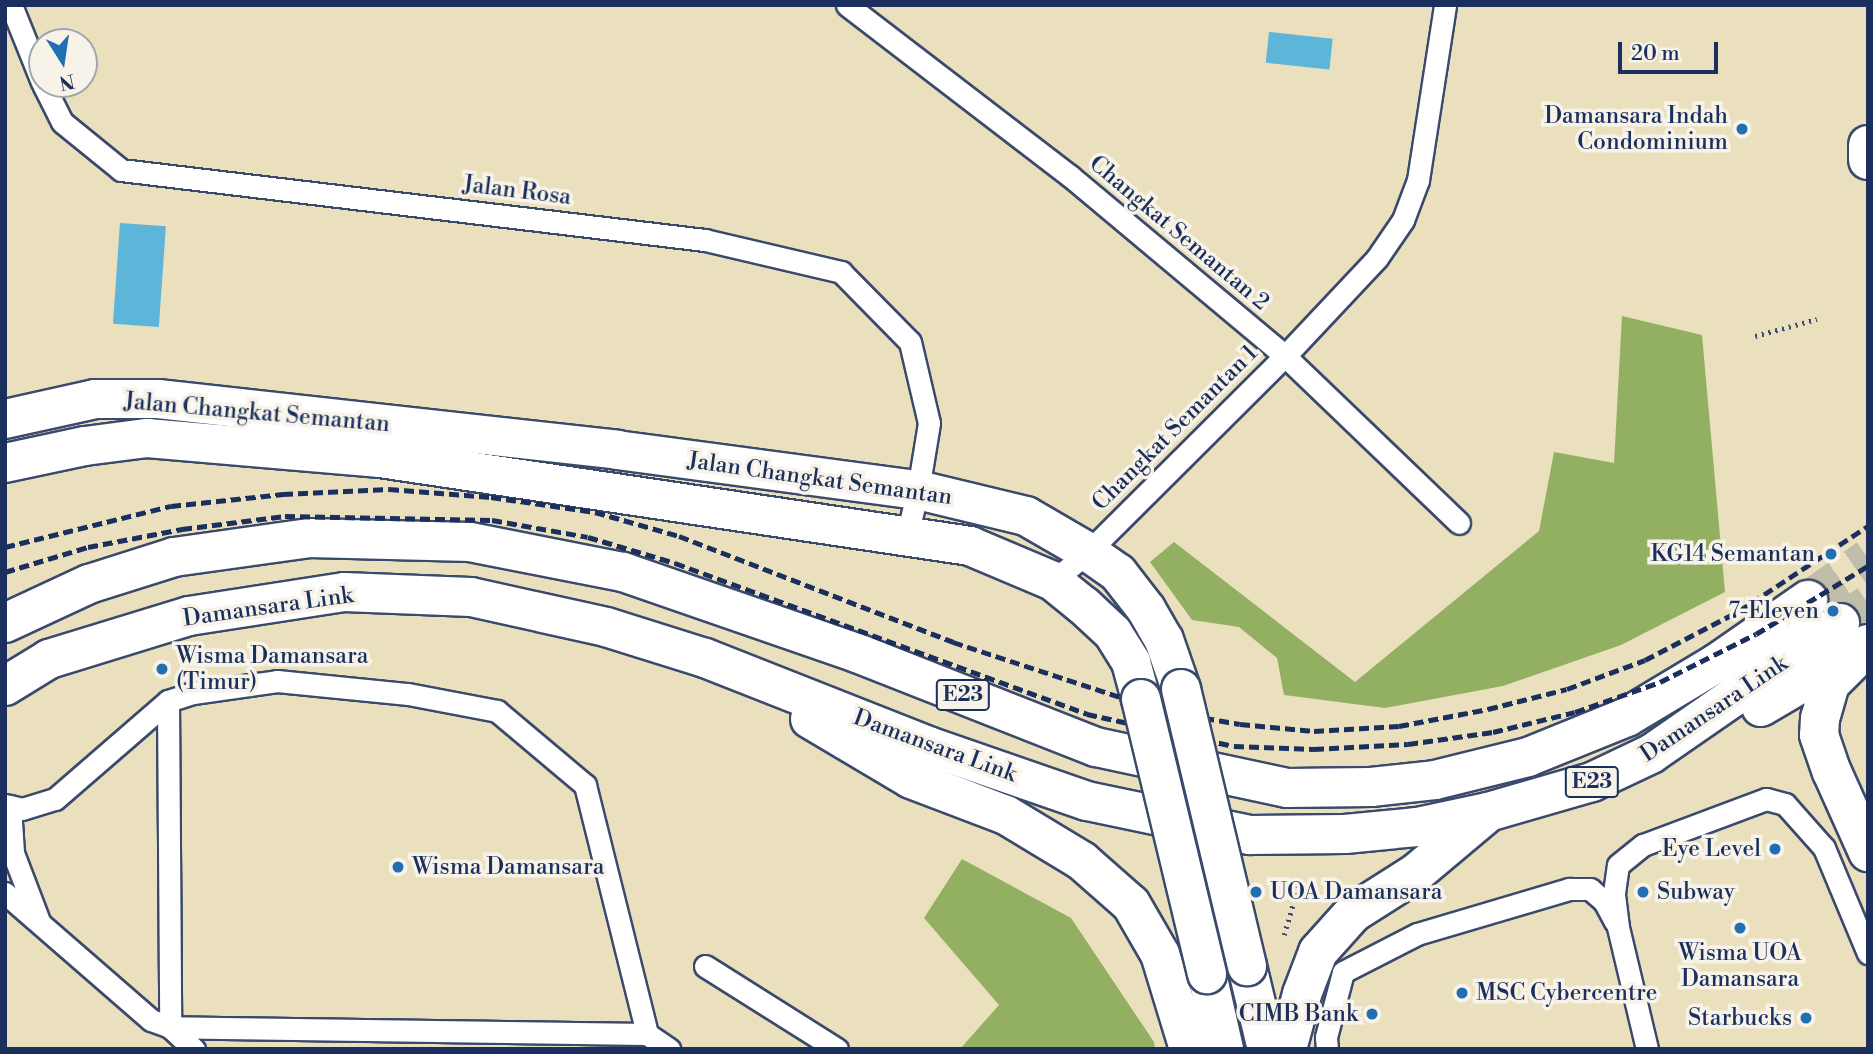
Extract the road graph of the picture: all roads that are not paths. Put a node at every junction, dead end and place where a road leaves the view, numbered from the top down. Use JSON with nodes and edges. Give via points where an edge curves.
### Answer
{"nodes":[{"id":1,"x":11,"y":5,"type":"edge"},
{"id":2,"x":847,"y":5,"type":"edge"},
{"id":3,"x":1445,"y":5,"type":"edge"},
{"id":4,"x":28,"y":46,"type":"edge"},
{"id":5,"x":50,"y":98,"type":"edge"},
{"id":6,"x":1868,"y":145,"type":"edge"},
{"id":7,"x":1868,"y":160,"type":"edge"},
{"id":8,"x":1285,"y":356,"type":"junction"},
{"id":9,"x":5,"y":419,"type":"edge"},
{"id":10,"x":5,"y":463,"type":"edge"},
{"id":11,"x":918,"y":490,"type":"junction"},
{"id":12,"x":1459,"y":523,"type":"dead end"},
{"id":13,"x":906,"y":539,"type":"junction"},
{"id":14,"x":1088,"y":552,"type":"junction"},
{"id":15,"x":1054,"y":580,"type":"junction"},
{"id":16,"x":89,"y":583,"type":"junction"},
{"id":17,"x":1808,"y":600,"type":"tunnel mouth"},
{"id":18,"x":5,"y":608,"type":"edge"},
{"id":19,"x":5,"y":623,"type":"edge"},
{"id":20,"x":1858,"y":638,"type":"edge"},
{"id":21,"x":705,"y":658,"type":"junction"},
{"id":22,"x":5,"y":686,"type":"edge"},
{"id":23,"x":168,"y":701,"type":"junction"},
{"id":24,"x":8,"y":805,"type":"edge"},
{"id":25,"x":1488,"y":812,"type":"junction"},
{"id":26,"x":1868,"y":852,"type":"edge"},
{"id":27,"x":5,"y":893,"type":"edge"},
{"id":28,"x":40,"y":924,"type":"junction"},
{"id":29,"x":1618,"y":927,"type":"junction"},
{"id":30,"x":1868,"y":953,"type":"edge"},
{"id":31,"x":705,"y":966,"type":"dead end"},
{"id":32,"x":170,"y":1027,"type":"junction"},
{"id":33,"x":647,"y":1034,"type":"junction"},
{"id":34,"x":571,"y":1041,"type":"edge"},
{"id":35,"x":194,"y":1049,"type":"edge"},
{"id":36,"x":669,"y":1049,"type":"edge"},
{"id":37,"x":836,"y":1049,"type":"edge"},
{"id":38,"x":1189,"y":1049,"type":"edge"},
{"id":39,"x":1224,"y":1049,"type":"edge"},
{"id":40,"x":1267,"y":1049,"type":"edge"},
{"id":41,"x":1287,"y":1049,"type":"edge"},
{"id":42,"x":1327,"y":1049,"type":"edge"},
{"id":43,"x":1647,"y":1049,"type":"edge"}],
"edges":[{"from":1,"to":4,"type":"lane","name":"Jalan Rosa"},
{"from":2,"to":8,"type":"lane","name":"Changkat Semantan 2","via":[[1070,176]]},
{"from":3,"to":8,"type":"lane","name":"Changkat Semantan 1","via":[[1418,180],[1403,220],[1377,258]]},
{"from":5,"to":11,"type":"lane","name":"Jalan Rosa","via":[[62,121],[121,170],[705,240],[841,272],[910,342],[929,423]]},
{"from":6,"to":7,"type":"main road"},
{"from":8,"to":12,"type":"lane","name":"Changkat Semantan 2"},
{"from":8,"to":14,"type":"lane","name":"Changkat Semantan 1"},
{"from":9,"to":11,"type":"main road","name":"Jalan Changkat Semantan","via":[[95,400],[158,399],[617,450]]},
{"from":10,"to":13,"type":"main road","name":"Jalan Changkat Semantan","via":[[85,446],[147,438],[175,440],[380,458]]},
{"from":11,"to":13,"type":"lane"},
{"from":11,"to":14,"type":"main road","name":"Jalan Changkat Semantan","via":[[1026,516]]},
{"from":13,"to":15,"type":"main road","name":"Jalan Changkat Semantan","via":[[970,546]]},
{"from":14,"to":15,"type":"lane","name":"Changkat Semantan 1"},
{"from":14,"to":40,"type":"main road","name":"Jalan Changkat Semantan","bridge":true,"via":[[1118,573],[1164,640],[1181,689]]},
{"from":15,"to":39,"type":"main road","name":"Jalan Changkat Semantan","bridge":true,"via":[[1113,633],[1131,662]]},
{"from":16,"to":17,"type":"main road","name":"Damansara Link","number":"E23","via":[[174,558],[309,538],[470,542],[622,572],[857,653],[1096,747],[1287,788],[1371,787],[1435,780],[1528,757],[1627,718]]},
{"from":16,"to":18,"type":"main road"},
{"from":16,"to":19,"type":"main road","name":"Damansara Link","number":"E23"},
{"from":20,"to":25,"type":"main road","name":"Damansara Link","number":"E23","via":[[1758,708],[1686,732],[1592,782]]},
{"from":20,"to":26,"type":"main road","via":[[1830,684],[1819,735]]},
{"from":21,"to":22,"type":"main road","name":"Damansara Link","number":"E23","via":[[606,627],[471,597],[344,592],[189,615],[49,659]]},
{"from":21,"to":25,"type":"main road","name":"Damansara Link","number":"E23","via":[[928,746],[1087,801],[1250,835],[1345,834],[1418,827]]},
{"from":21,"to":38,"type":"main road","via":[[911,779],[1006,815],[1082,861],[1131,904],[1160,954]]},
{"from":23,"to":24,"type":"lane","via":[[55,799],[22,809]]},
{"from":23,"to":32,"type":"lane"},
{"from":23,"to":33,"type":"lane","via":[[276,681],[408,695],[497,711],[585,785]]},
{"from":24,"to":28,"type":"lane","via":[[13,853]]},
{"from":25,"to":41,"type":"main road","via":[[1416,873],[1353,912],[1318,952]]},
{"from":27,"to":28,"type":"lane"},
{"from":28,"to":32,"type":"lane","via":[[151,1020]]},
{"from":29,"to":30,"type":"lane","via":[[1614,876],[1618,865],[1643,845],[1766,799],[1785,804],[1797,814],[1824,848]]},
{"from":29,"to":42,"type":"lane","via":[[1604,901],[1590,889],[1569,889],[1417,934],[1343,972]]},
{"from":29,"to":43,"type":"lane"},
{"from":31,"to":37,"type":"lane"},
{"from":32,"to":34,"type":"lane"},
{"from":32,"to":35,"type":"lane"},
{"from":33,"to":34,"type":"lane"},
{"from":33,"to":36,"type":"lane"}]}
